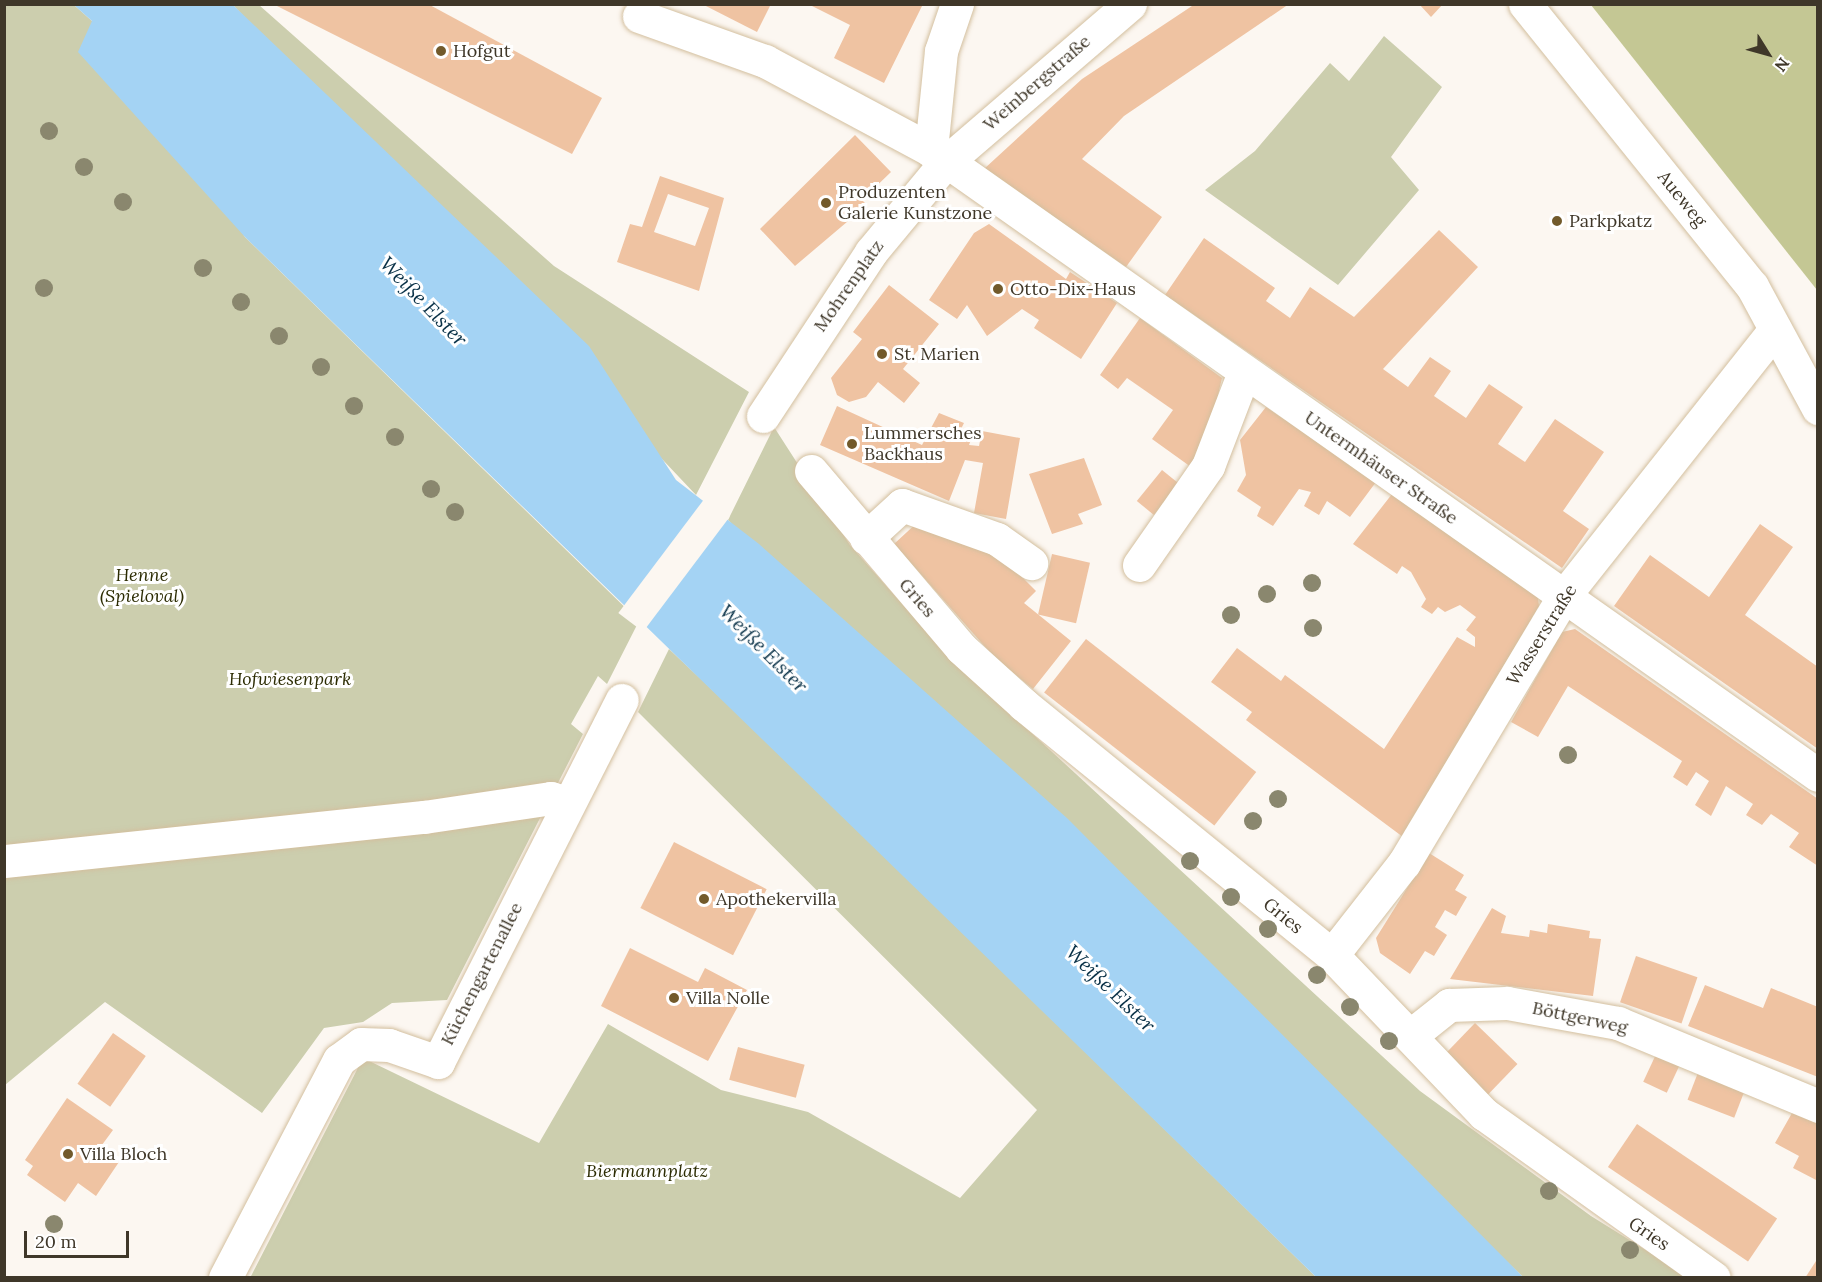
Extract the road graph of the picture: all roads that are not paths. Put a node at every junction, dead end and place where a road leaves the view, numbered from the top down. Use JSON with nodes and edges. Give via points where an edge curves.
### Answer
{"nodes":[{"id":1,"x":957,"y":4,"type":"edge"},
{"id":2,"x":1130,"y":4,"type":"edge"},
{"id":3,"x":1525,"y":4,"type":"edge"},
{"id":4,"x":639,"y":16,"type":"dead end"},
{"id":5,"x":938,"y":156,"type":"junction"},
{"id":6,"x":1775,"y":330,"type":"junction"},
{"id":7,"x":1244,"y":372,"type":"junction"},
{"id":8,"x":1818,"y":408,"type":"edge"},
{"id":9,"x":763,"y":416,"type":"dead end"},
{"id":10,"x":811,"y":471,"type":"dead end"},
{"id":11,"x":866,"y":538,"type":"junction"},
{"id":12,"x":1032,"y":563,"type":"dead end"},
{"id":13,"x":1139,"y":565,"type":"dead end"},
{"id":14,"x":1563,"y":597,"type":"junction"},
{"id":15,"x":622,"y":700,"type":"dead end"},
{"id":16,"x":1818,"y":775,"type":"edge"},
{"id":17,"x":567,"y":803,"type":"junction"},
{"id":18,"x":4,"y":861,"type":"edge"},
{"id":19,"x":1332,"y":955,"type":"junction"},
{"id":20,"x":1410,"y":1036,"type":"junction"},
{"id":21,"x":1818,"y":1106,"type":"edge"},
{"id":22,"x":225,"y":1278,"type":"edge"},
{"id":23,"x":1714,"y":1278,"type":"edge"}],
"edges":[{"from":1,"to":5,"type":"street","via":[[941,51]]},
{"from":2,"to":5,"type":"street","name":"Weinbergstraße"},
{"from":3,"to":6,"type":"street","name":"Aueweg","via":[[1752,286]]},
{"from":4,"to":5,"type":"street","name":"Untermhäuser Straße","via":[[765,61]]},
{"from":5,"to":7,"type":"street","name":"Untermhäuser Straße"},
{"from":5,"to":9,"type":"street","name":"Mohrenplatz"},
{"from":6,"to":8,"type":"street","name":"Aueweg"},
{"from":6,"to":14,"type":"street","name":"Wasserstraße"},
{"from":7,"to":13,"type":"street","via":[[1208,466]]},
{"from":7,"to":14,"type":"street","name":"Untermhäuser Straße"},
{"from":10,"to":11,"type":"street","name":"Gries"},
{"from":11,"to":12,"type":"street","via":[[902,505],[997,539]]},
{"from":11,"to":19,"type":"street","name":"Gries","via":[[961,648],[1016,698]]},
{"from":14,"to":16,"type":"street","name":"Untermhäuser Straße"},
{"from":14,"to":19,"type":"street","name":"Wasserstraße","via":[[1404,863]]},
{"from":15,"to":17,"type":"street","name":"Küchengartenallee"},
{"from":17,"to":18,"type":"street","via":[[550,798],[424,817]]},
{"from":17,"to":22,"type":"street","name":"Küchengartenallee","via":[[438,1062],[380,1044],[361,1044],[339,1059]]},
{"from":19,"to":20,"type":"street","name":"Gries"},
{"from":20,"to":21,"type":"street","name":"Böttgerweg","via":[[1449,1005],[1507,1004],[1618,1023]]},
{"from":20,"to":23,"type":"street","name":"Gries","via":[[1484,1114]]}]}
